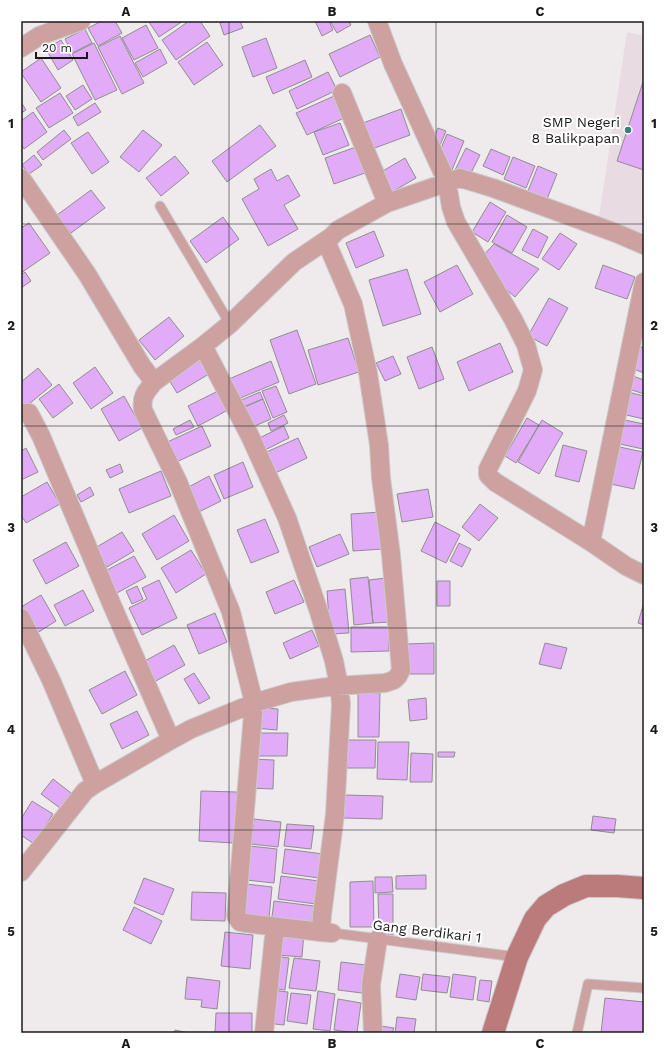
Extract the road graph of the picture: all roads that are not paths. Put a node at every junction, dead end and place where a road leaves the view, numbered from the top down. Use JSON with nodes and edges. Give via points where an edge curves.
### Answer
{"nodes":[{"id":1,"x":81,"y":21,"type":"edge"},
{"id":2,"x":376,"y":21,"type":"edge"},
{"id":3,"x":21,"y":48,"type":"edge"},
{"id":4,"x":342,"y":93,"type":"dead end"},
{"id":5,"x":21,"y":178,"type":"edge"},
{"id":6,"x":447,"y":182,"type":"junction"},
{"id":7,"x":387,"y":203,"type":"junction"},
{"id":8,"x":160,"y":206,"type":"dead end"},
{"id":9,"x":326,"y":240,"type":"junction"},
{"id":10,"x":644,"y":245,"type":"edge"},
{"id":11,"x":644,"y":282,"type":"edge"},
{"id":12,"x":230,"y":324,"type":"junction"},
{"id":13,"x":203,"y":346,"type":"junction"},
{"id":14,"x":154,"y":382,"type":"junction"},
{"id":15,"x":21,"y":413,"type":"edge"},
{"id":16,"x":591,"y":542,"type":"junction"},
{"id":17,"x":644,"y":575,"type":"edge"},
{"id":18,"x":21,"y":618,"type":"edge"},
{"id":19,"x":340,"y":686,"type":"junction"},
{"id":20,"x":254,"y":703,"type":"junction"},
{"id":21,"x":171,"y":740,"type":"junction"},
{"id":22,"x":95,"y":784,"type":"junction"},
{"id":23,"x":21,"y":872,"type":"edge"},
{"id":24,"x":644,"y":888,"type":"edge"},
{"id":25,"x":275,"y":927,"type":"junction"},
{"id":26,"x":327,"y":933,"type":"junction"},
{"id":27,"x":378,"y":939,"type":"junction"},
{"id":28,"x":517,"y":956,"type":"junction"},
{"id":29,"x":644,"y":988,"type":"edge"},
{"id":30,"x":264,"y":1033,"type":"edge"},
{"id":31,"x":373,"y":1033,"type":"edge"},
{"id":32,"x":493,"y":1033,"type":"edge"},
{"id":33,"x":577,"y":1033,"type":"edge"}],
"edges":[{"from":1,"to":3,"type":"street","via":[[39,36]]},
{"from":2,"to":6,"type":"street"},
{"from":4,"to":7,"type":"street"},
{"from":5,"to":14,"type":"street","via":[[87,274]]},
{"from":6,"to":7,"type":"street"},
{"from":6,"to":10,"type":"street","via":[[460,178],[486,186]]},
{"from":6,"to":16,"type":"street","via":[[456,222],[513,319],[526,345],[534,370],[528,391],[488,469],[488,475],[495,482]]},
{"from":7,"to":9,"type":"street","via":[[338,230]]},
{"from":8,"to":12,"type":"lane"},
{"from":9,"to":12,"type":"street","via":[[294,262]]},
{"from":9,"to":19,"type":"street","via":[[352,304],[368,373],[379,445],[401,670],[394,680],[385,683]]},
{"from":11,"to":16,"type":"street"},
{"from":12,"to":13,"type":"street"},
{"from":13,"to":14,"type":"street"},
{"from":13,"to":19,"type":"street","via":[[250,436],[288,518],[327,636]]},
{"from":14,"to":20,"type":"street","via":[[144,394],[143,410],[178,482],[231,612]]},
{"from":15,"to":21,"type":"street","via":[[29,413],[41,436]]},
{"from":16,"to":17,"type":"street"},
{"from":18,"to":22,"type":"street","via":[[51,680]]},
{"from":19,"to":20,"type":"street","via":[[291,692]]},
{"from":19,"to":26,"type":"street","via":[[335,814],[323,907]]},
{"from":20,"to":21,"type":"street"},
{"from":20,"to":25,"type":"street","via":[[236,916],[240,922]]},
{"from":21,"to":22,"type":"street"},
{"from":22,"to":23,"type":"street","via":[[79,798]]},
{"from":24,"to":28,"type":"street","via":[[586,886],[564,895],[546,906],[535,919]]},
{"from":25,"to":26,"type":"street"},
{"from":25,"to":30,"type":"street"},
{"from":26,"to":27,"type":"lane","name":"Gang Berdikari 1"},
{"from":27,"to":28,"type":"lane","name":"Gang Berdikari 1"},
{"from":27,"to":31,"type":"street","via":[[371,985]]},
{"from":28,"to":32,"type":"street"},
{"from":29,"to":33,"type":"lane","via":[[588,984]]}]}
